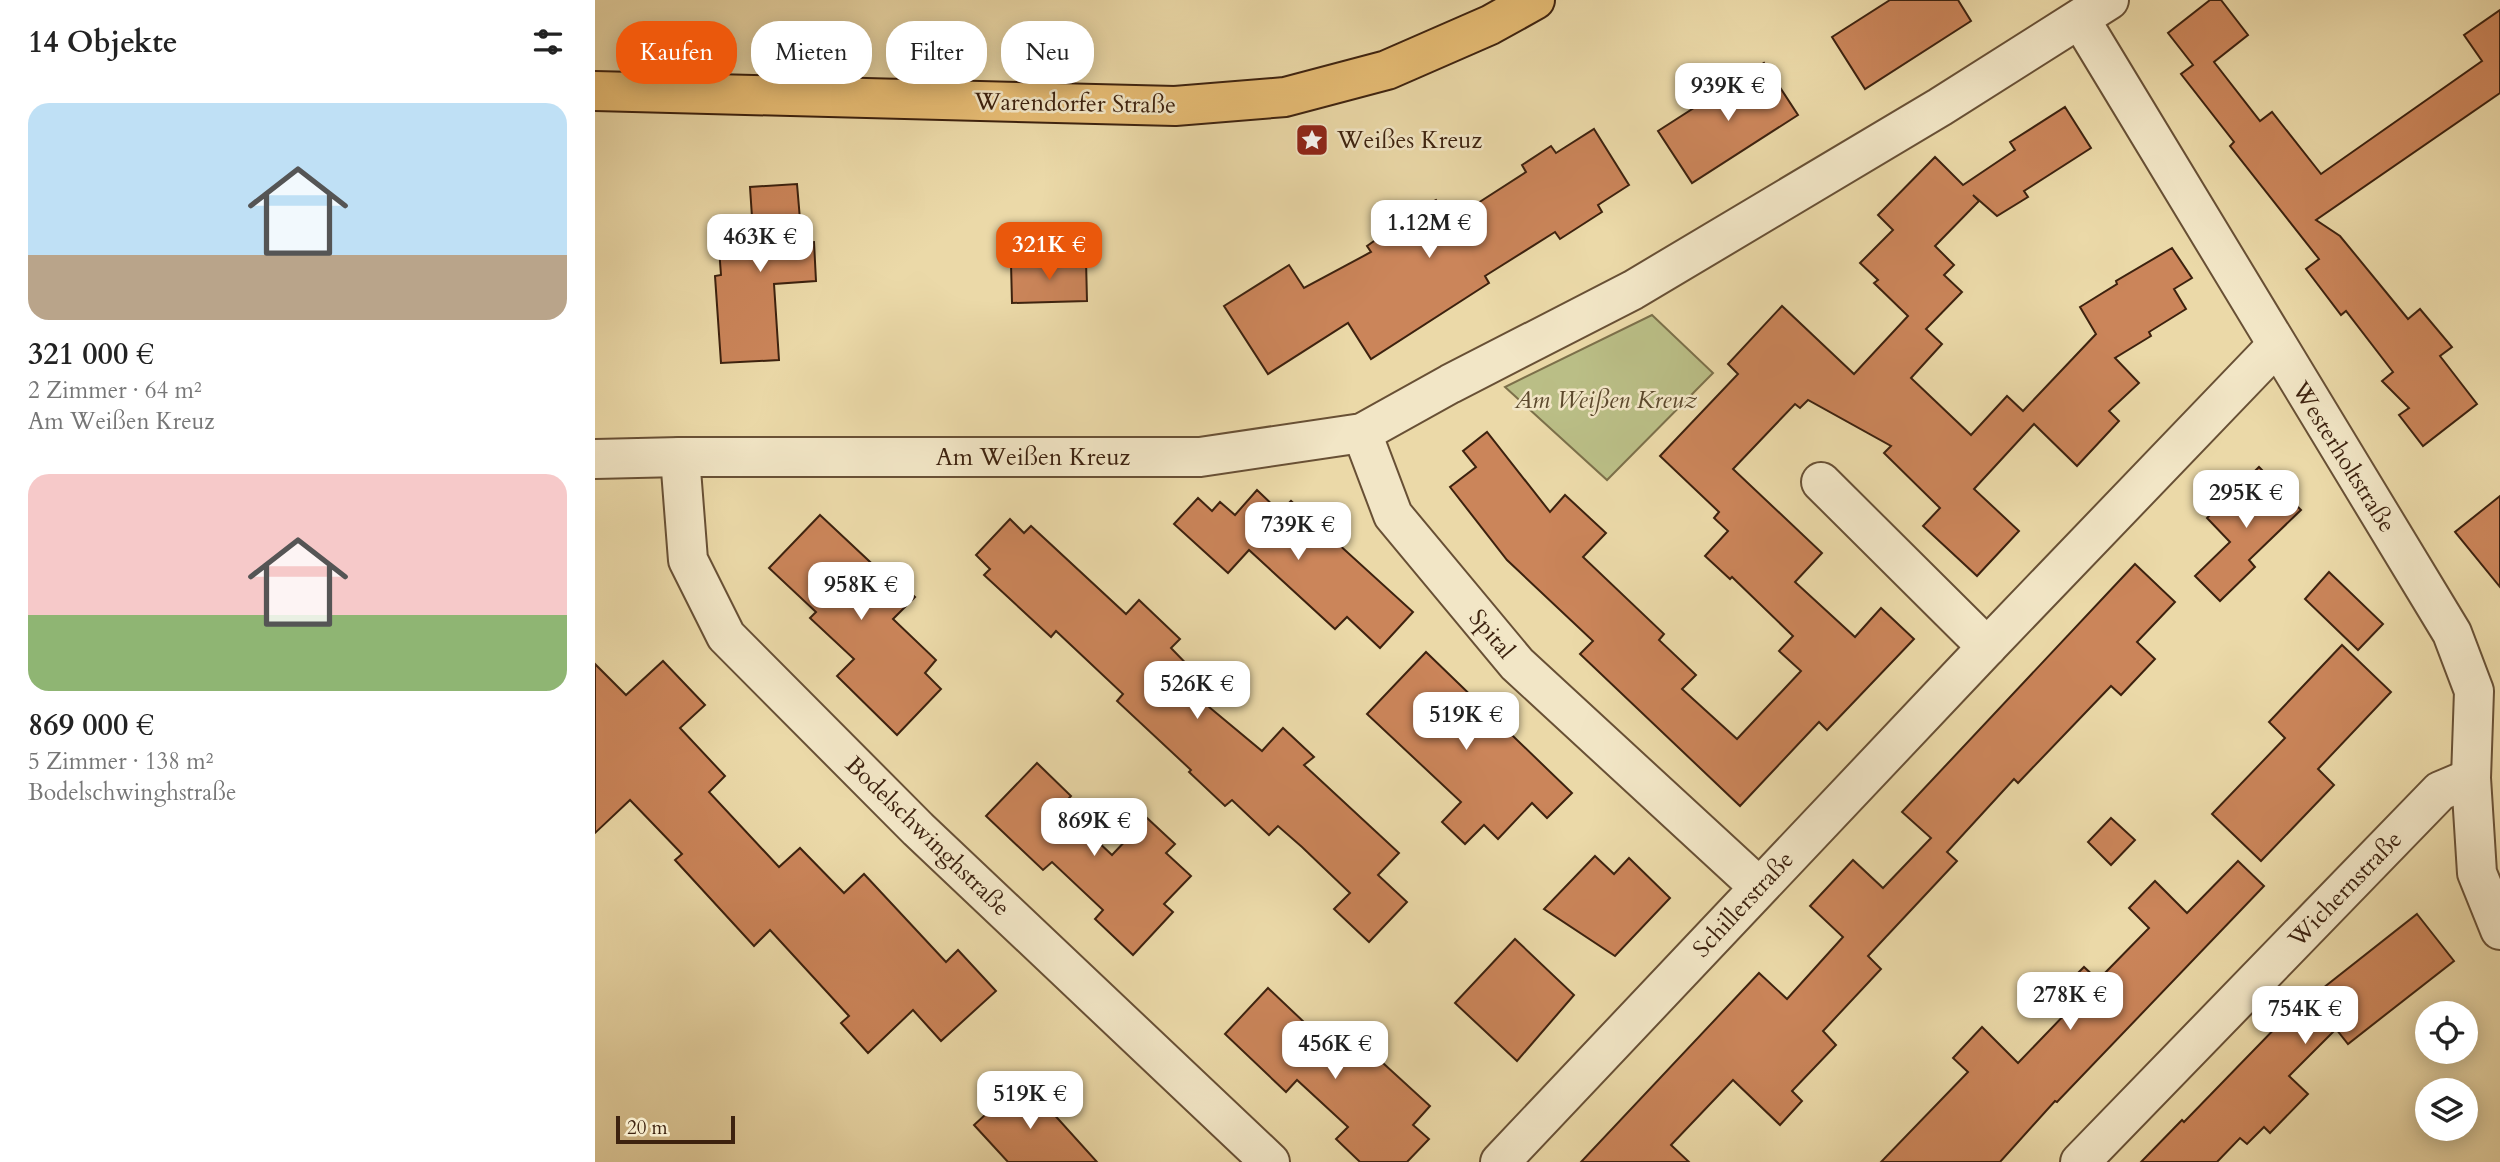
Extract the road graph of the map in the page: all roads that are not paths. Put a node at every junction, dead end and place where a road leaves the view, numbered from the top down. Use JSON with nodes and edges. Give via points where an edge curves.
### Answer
{"nodes":[{"id":1,"x":1535,"y":0,"type":"edge"},
{"id":2,"x":2094,"y":10,"type":"edge"},
{"id":3,"x":595,"y":91,"type":"edge"},
{"id":4,"x":2276,"y":346,"type":"junction"},
{"id":5,"x":1362,"y":433,"type":"junction"},
{"id":6,"x":680,"y":457,"type":"junction"},
{"id":7,"x":595,"y":459,"type":"edge"},
{"id":8,"x":1821,"y":482,"type":"dead end"},
{"id":9,"x":1987,"y":647,"type":"junction"},
{"id":10,"x":2471,"y":778,"type":"junction"},
{"id":11,"x":1759,"y":887,"type":"junction"},
{"id":12,"x":2500,"y":930,"type":"edge"},
{"id":13,"x":1270,"y":1162,"type":"edge"},
{"id":14,"x":1500,"y":1162,"type":"edge"},
{"id":15,"x":2080,"y":1162,"type":"edge"}],
"edges":[{"from":1,"to":3,"type":"main road","name":"Warendorfer Straße","via":[[1387,70],[1285,97],[1175,106]]},
{"from":2,"to":4,"type":"street","name":"Westerholtstraße"},
{"from":2,"to":5,"type":"street","name":"Am Weißen Kreuz","via":[[1633,290]]},
{"from":4,"to":9,"type":"street","name":"Schillerstraße"},
{"from":4,"to":10,"type":"street","name":"Westerholtstraße","via":[[2452,633],[2474,691]]},
{"from":5,"to":6,"type":"street","name":"Am Weißen Kreuz","via":[[1200,457]]},
{"from":5,"to":11,"type":"street","name":"Spital","via":[[1393,515],[1517,664]]},
{"from":6,"to":7,"type":"street","name":"Am Weißen Kreuz"},
{"from":6,"to":13,"type":"street","name":"Bodelschwinghstraße","via":[[688,560],[726,636],[918,829]]},
{"from":8,"to":9,"type":"street"},
{"from":9,"to":11,"type":"street","name":"Schillerstraße"},
{"from":10,"to":12,"type":"street","name":"Westerholtstraße","via":[[2477,873]]},
{"from":10,"to":15,"type":"street","name":"Wichernstraße","via":[[2440,791]]},
{"from":11,"to":14,"type":"street","name":"Schillerstraße"}]}
